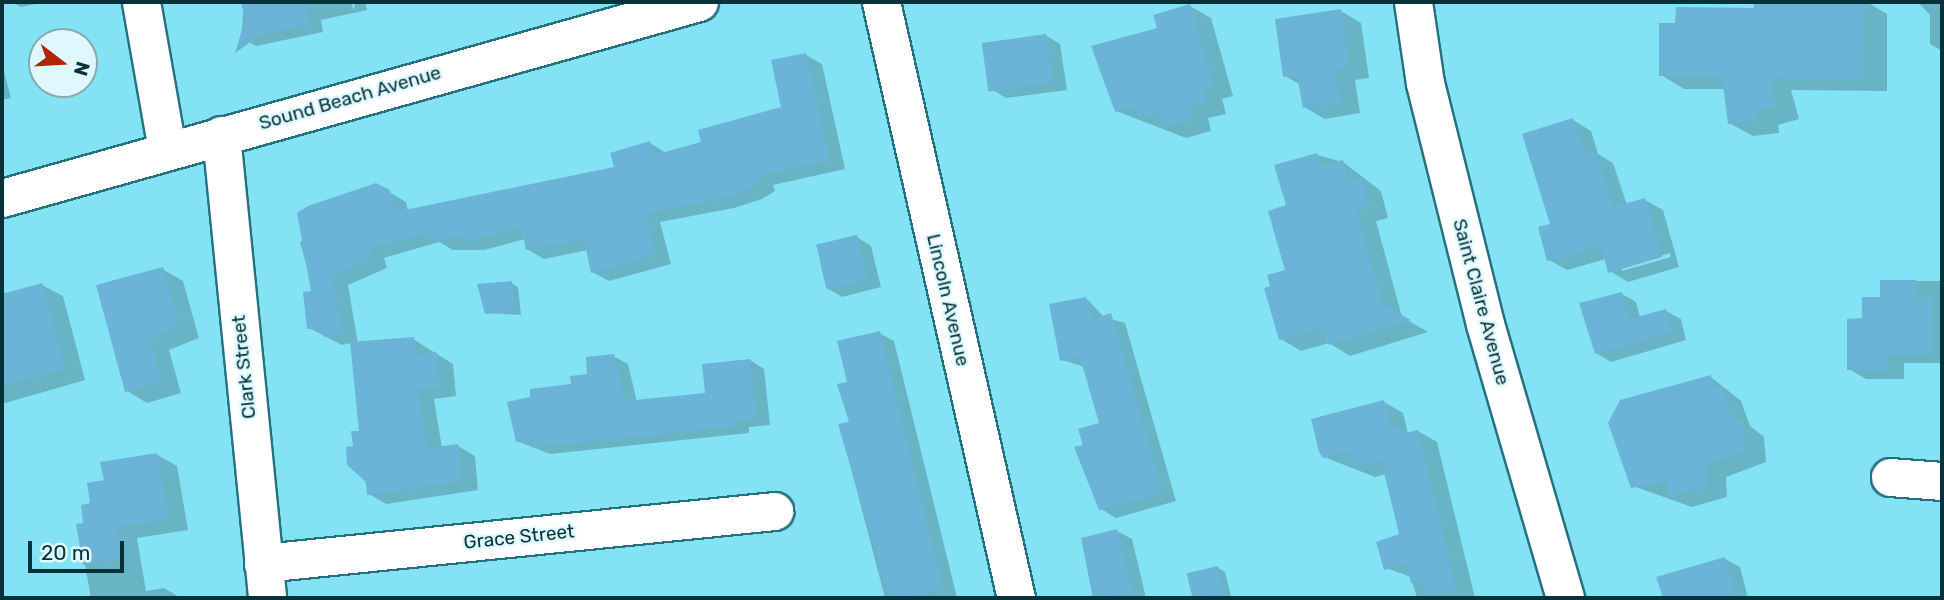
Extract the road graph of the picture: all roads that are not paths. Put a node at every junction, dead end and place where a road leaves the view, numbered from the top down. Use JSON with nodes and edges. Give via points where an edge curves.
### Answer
{"nodes":[{"id":1,"x":141,"y":2,"type":"edge"},
{"id":2,"x":881,"y":2,"type":"edge"},
{"id":3,"x":1413,"y":2,"type":"edge"},
{"id":4,"x":686,"y":3,"type":"edge"},
{"id":5,"x":221,"y":135,"type":"junction"},
{"id":6,"x":167,"y":149,"type":"junction"},
{"id":7,"x":2,"y":198,"type":"edge"},
{"id":8,"x":1890,"y":477,"type":"dead end"},
{"id":9,"x":1942,"y":481,"type":"edge"},
{"id":10,"x":774,"y":511,"type":"dead end"},
{"id":11,"x":265,"y":581,"type":"edge"},
{"id":12,"x":1016,"y":598,"type":"edge"},
{"id":13,"x":1565,"y":598,"type":"edge"}],
"edges":[{"from":1,"to":6,"type":"street"},
{"from":2,"to":12,"type":"street","name":"Lincoln Avenue"},
{"from":3,"to":13,"type":"street","name":"Saint Claire Avenue","via":[[1425,83],[1485,324]]},
{"from":4,"to":5,"type":"street","name":"Sound Beach Avenue"},
{"from":5,"to":6,"type":"street","name":"Sound Beach Avenue"},
{"from":5,"to":11,"type":"street","name":"Clark Street"},
{"from":6,"to":7,"type":"street","name":"Sound Beach Avenue"},
{"from":8,"to":9,"type":"street"},
{"from":10,"to":11,"type":"street","name":"Grace Street"}]}
